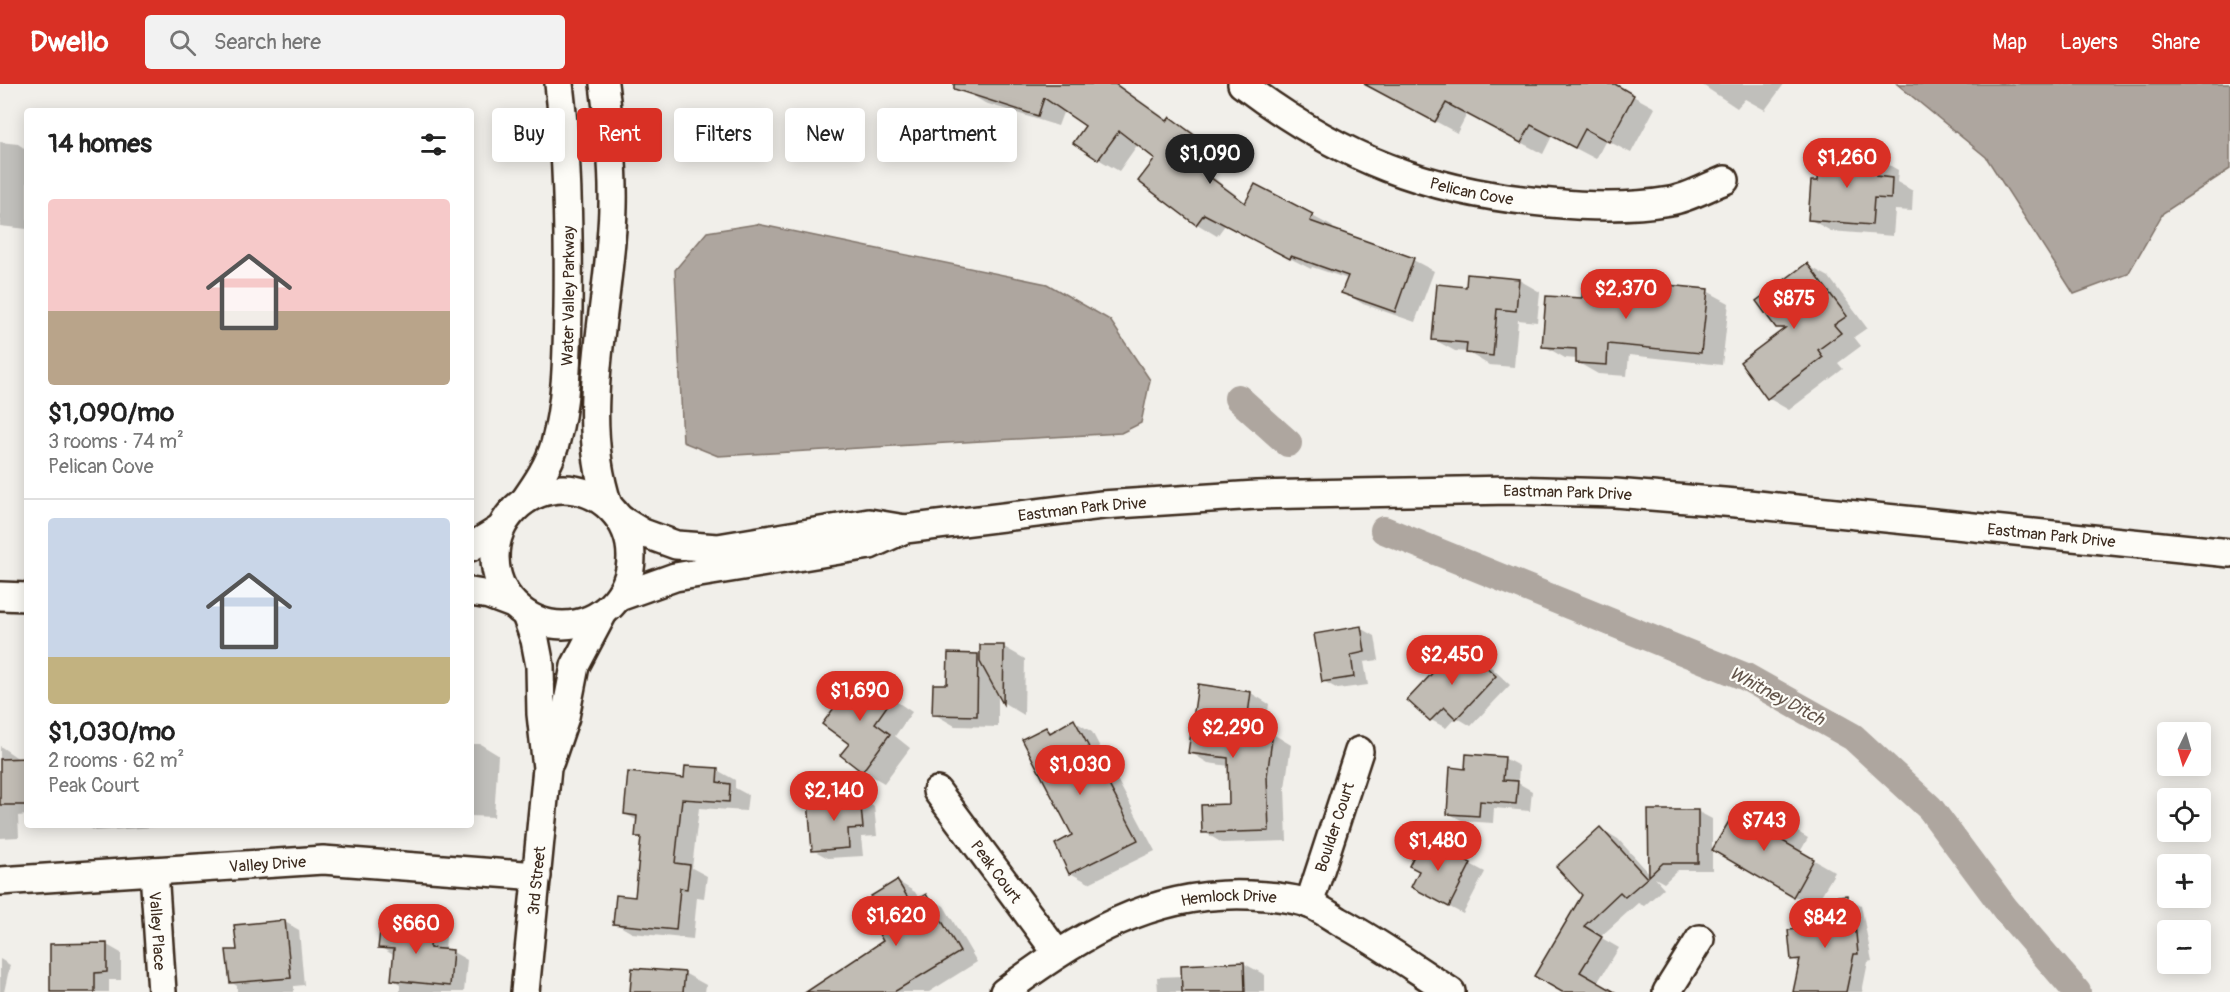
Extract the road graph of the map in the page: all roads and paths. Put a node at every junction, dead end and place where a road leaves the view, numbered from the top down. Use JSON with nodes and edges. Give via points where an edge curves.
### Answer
{"nodes":[{"id":1,"x":559,"y":84,"type":"edge"},
{"id":2,"x":604,"y":84,"type":"edge"},
{"id":3,"x":1242,"y":84,"type":"edge"},
{"id":4,"x":1725,"y":180,"type":"dead end"},
{"id":5,"x":525,"y":500,"type":"junction"},
{"id":6,"x":614,"y":512,"type":"junction"},
{"id":7,"x":500,"y":529,"type":"junction"},
{"id":8,"x":905,"y":529,"type":"junction"},
{"id":9,"x":474,"y":545,"type":"edge"},
{"id":10,"x":2230,"y":553,"type":"edge"},
{"id":11,"x":474,"y":592,"type":"edge"},
{"id":12,"x":0,"y":596,"type":"edge"},
{"id":13,"x":24,"y":597,"type":"edge"},
{"id":14,"x":611,"y":605,"type":"junction"},
{"id":15,"x":519,"y":609,"type":"junction"},
{"id":16,"x":1359,"y":751,"type":"dead end"},
{"id":17,"x":547,"y":768,"type":"junction"},
{"id":18,"x":937,"y":791,"type":"dead end"},
{"id":19,"x":154,"y":871,"type":"junction"},
{"id":20,"x":537,"y":876,"type":"junction"},
{"id":21,"x":0,"y":881,"type":"edge"},
{"id":22,"x":1309,"y":904,"type":"junction"},
{"id":23,"x":1700,"y":939,"type":"dead end"},
{"id":24,"x":1057,"y":953,"type":"junction"},
{"id":25,"x":162,"y":992,"type":"edge"},
{"id":26,"x":525,"y":992,"type":"edge"},
{"id":27,"x":1004,"y":992,"type":"edge"},
{"id":28,"x":1451,"y":992,"type":"edge"},
{"id":29,"x":1667,"y":992,"type":"edge"}],
"edges":[{"from":1,"to":5,"type":"street","name":"Water Valley Parkway","via":[[569,198],[563,409],[546,466]]},
{"from":2,"to":6,"type":"street","name":"Water Valley Parkway","via":[[613,207],[594,441],[598,478]]},
{"from":3,"to":4,"type":"street","name":"Pelican Cove","via":[[1300,126],[1338,147],[1433,185],[1482,196],[1607,208],[1672,201]]},
{"from":5,"to":6,"type":"street","via":[[542,492],[567,489],[592,495]]},
{"from":5,"to":7,"type":"street"},
{"from":6,"to":8,"type":"street","name":"Eastman Park Drive","via":[[643,533],[676,545],[718,548],[869,523]]},
{"from":6,"to":14,"type":"street","via":[[628,536],[632,557],[629,578]]},
{"from":7,"to":9,"type":"street"},
{"from":7,"to":15,"type":"street","via":[[495,570],[502,589]]},
{"from":8,"to":10,"type":"street","name":"Eastman Park Drive","via":[[1102,505],[1256,495],[1511,490],[1615,493],[1748,504]]},
{"from":8,"to":14,"type":"street","name":"Eastman Park Drive","via":[[870,545],[675,577]]},
{"from":11,"to":15,"type":"street"},
{"from":12,"to":13,"type":"street"},
{"from":14,"to":15,"type":"street","via":[[584,623],[565,626],[545,623]]},
{"from":14,"to":17,"type":"street","name":"3rd Street","via":[[575,666]]},
{"from":15,"to":17,"type":"street","name":"3rd Street","via":[[540,666]]},
{"from":16,"to":22,"type":"street","name":"Boulder Court"},
{"from":17,"to":20,"type":"street","name":"3rd Street"},
{"from":18,"to":24,"type":"street","name":"Peak Court"},
{"from":19,"to":20,"type":"street","name":"Valley Drive","via":[[332,860]]},
{"from":19,"to":21,"type":"street","name":"Valley Drive"},
{"from":19,"to":25,"type":"street","name":"Valley Place"},
{"from":20,"to":26,"type":"street","name":"3rd Street"},
{"from":22,"to":24,"type":"street","name":"Hemlock Drive","via":[[1275,897],[1186,898],[1120,918]]},
{"from":22,"to":28,"type":"street","name":"Hemlock Drive"},
{"from":23,"to":29,"type":"street"},
{"from":24,"to":27,"type":"street","name":"Hemlock Drive"}]}
